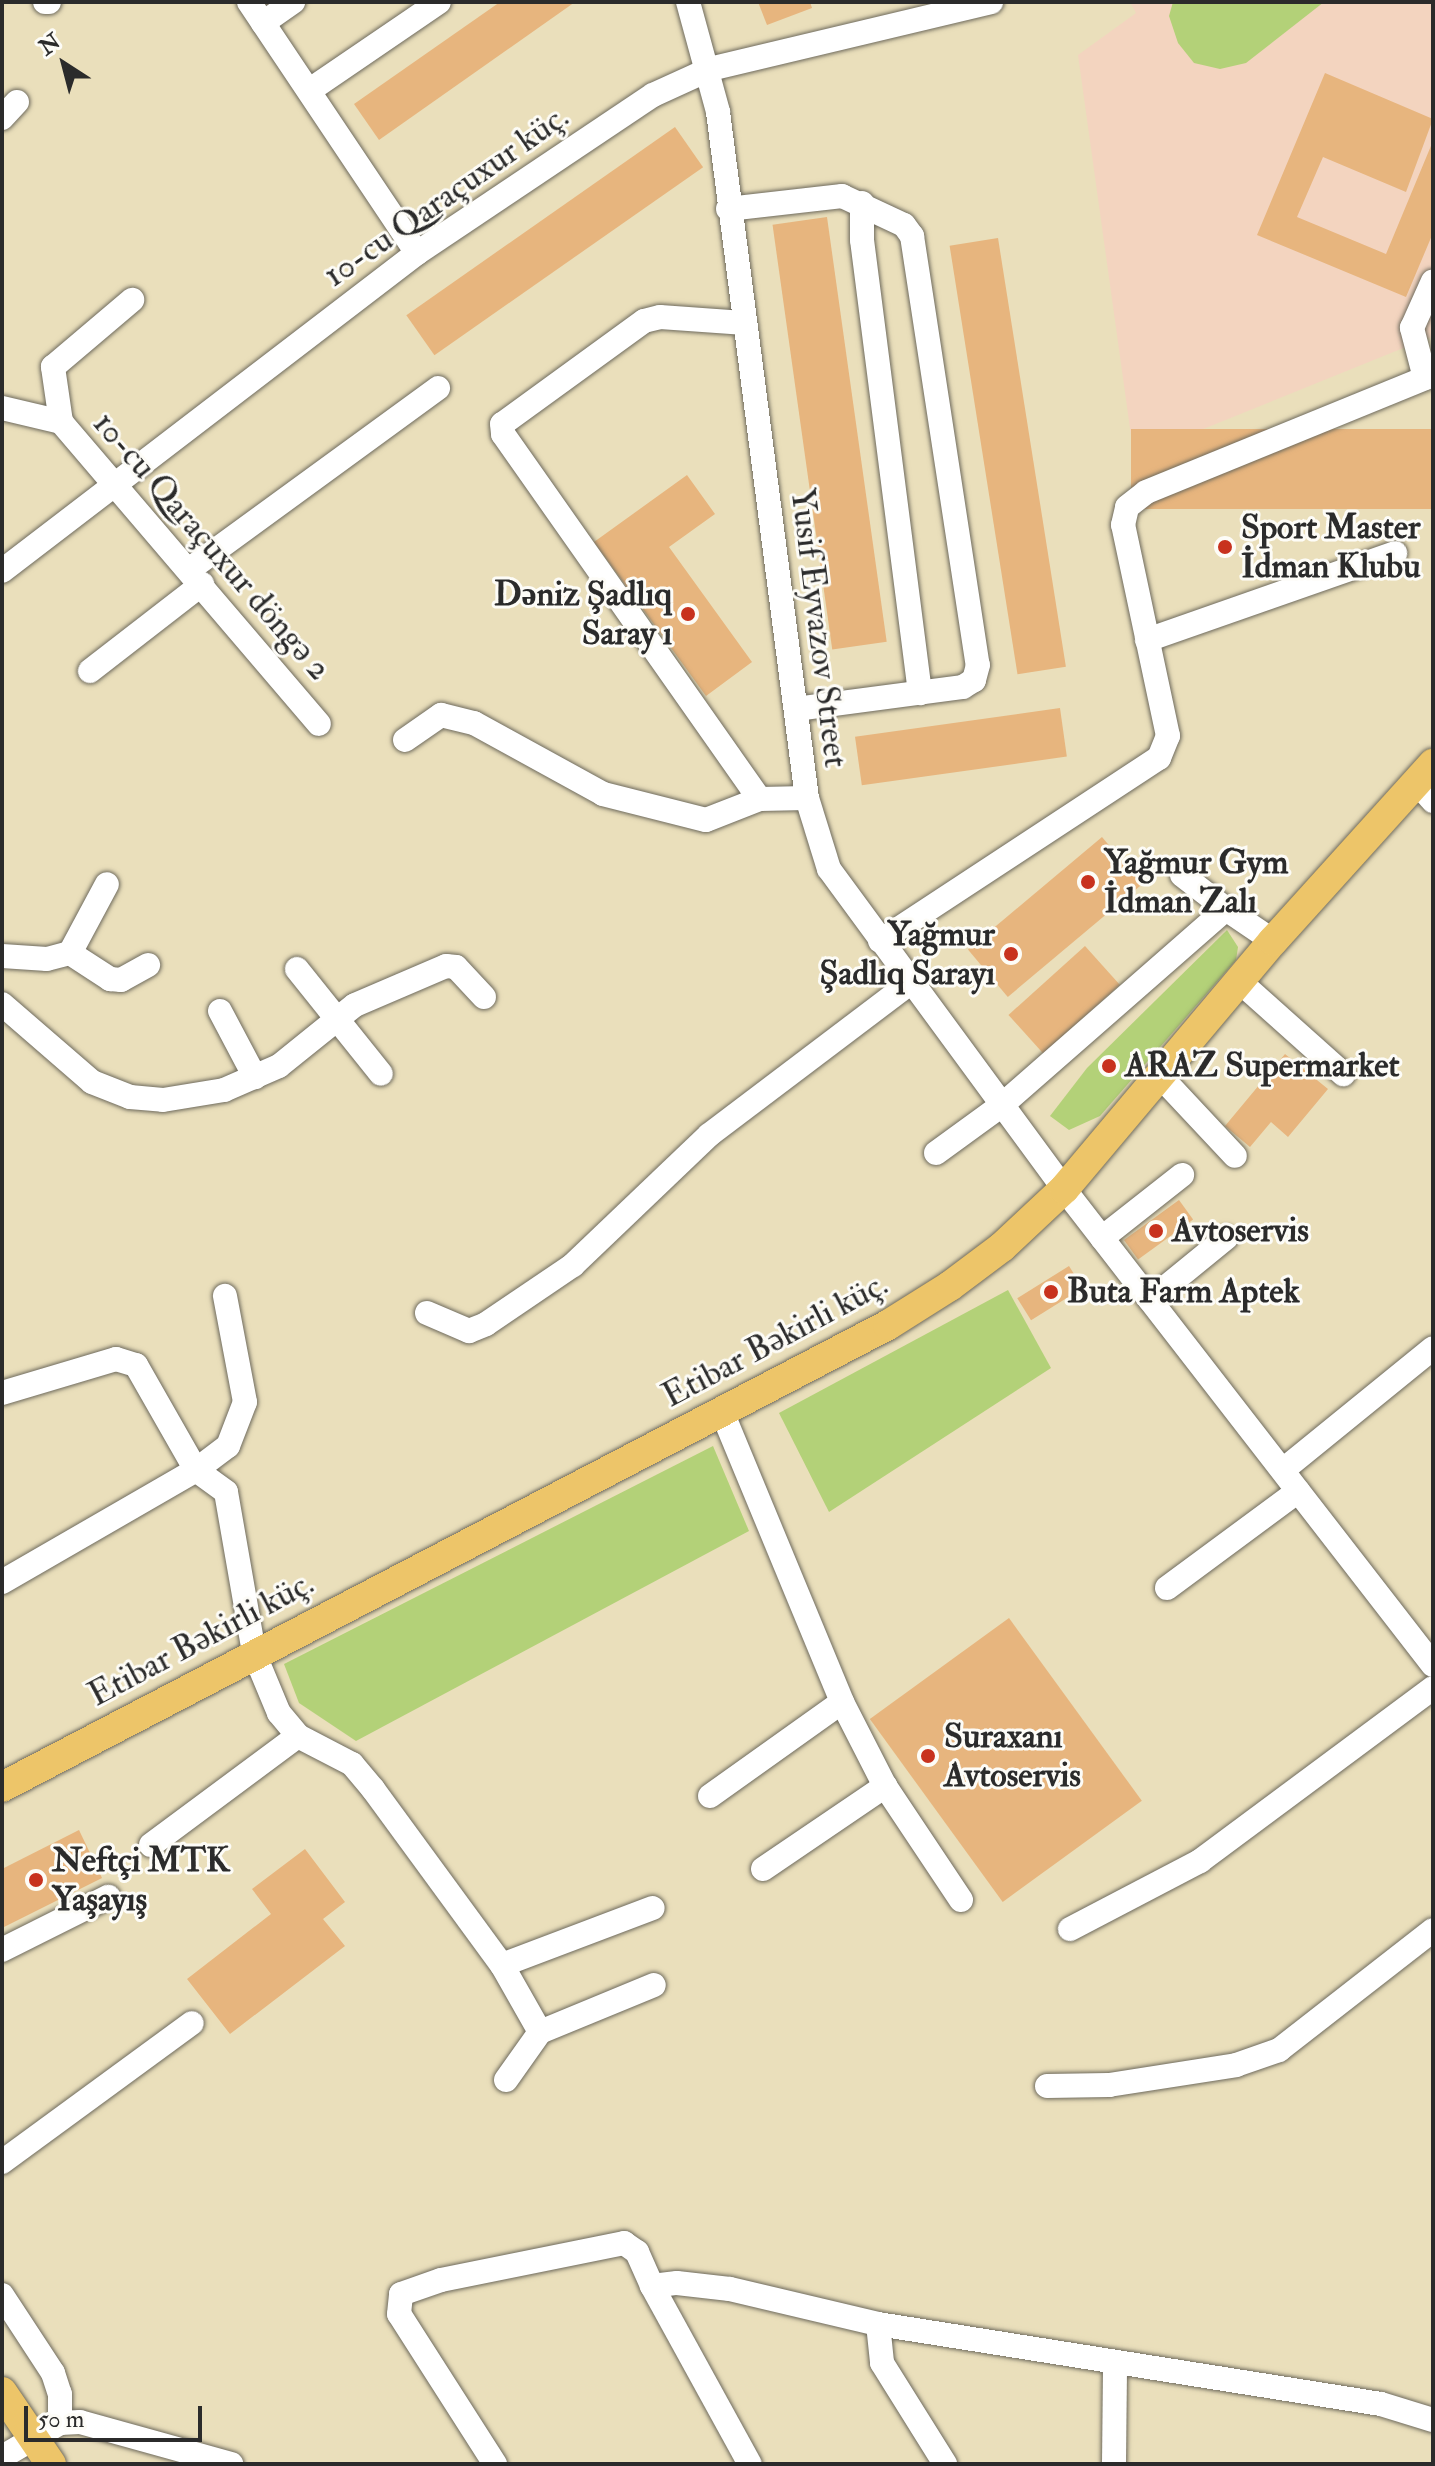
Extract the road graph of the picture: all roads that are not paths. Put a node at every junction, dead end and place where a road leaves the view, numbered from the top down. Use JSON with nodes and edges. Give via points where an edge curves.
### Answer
{"nodes":[{"id":1,"x":249,"y":2,"type":"edge"},
{"id":2,"x":293,"y":2,"type":"edge"},
{"id":3,"x":439,"y":2,"type":"edge"},
{"id":4,"x":688,"y":2,"type":"edge"},
{"id":5,"x":991,"y":2,"type":"edge"},
{"id":6,"x":263,"y":23,"type":"junction"},
{"id":7,"x":710,"y":69,"type":"junction"},
{"id":8,"x":310,"y":90,"type":"junction"},
{"id":9,"x":862,"y":203,"type":"junction"},
{"id":10,"x":728,"y":209,"type":"junction"},
{"id":11,"x":417,"y":253,"type":"junction"},
{"id":12,"x":1433,"y":281,"type":"edge"},
{"id":13,"x":132,"y":300,"type":"dead end"},
{"id":14,"x":745,"y":323,"type":"junction"},
{"id":15,"x":1429,"y":377,"type":"edge"},
{"id":16,"x":438,"y":388,"type":"dead end"},
{"id":17,"x":2,"y":408,"type":"edge"},
{"id":18,"x":61,"y":422,"type":"junction"},
{"id":19,"x":116,"y":484,"type":"junction"},
{"id":20,"x":1395,"y":553,"type":"dead end"},
{"id":21,"x":2,"y":571,"type":"edge"},
{"id":22,"x":196,"y":576,"type":"junction"},
{"id":23,"x":1147,"y":640,"type":"junction"},
{"id":24,"x":90,"y":671,"type":"dead end"},
{"id":25,"x":920,"y":693,"type":"junction"},
{"id":26,"x":796,"y":709,"type":"junction"},
{"id":27,"x":319,"y":724,"type":"dead end"},
{"id":28,"x":405,"y":740,"type":"dead end"},
{"id":29,"x":1427,"y":782,"type":"edge"},
{"id":30,"x":807,"y":798,"type":"junction"},
{"id":31,"x":760,"y":799,"type":"junction"},
{"id":32,"x":1182,"y":875,"type":"dead end"},
{"id":33,"x":107,"y":884,"type":"dead end"},
{"id":34,"x":1226,"y":909,"type":"junction"},
{"id":35,"x":880,"y":941,"type":"junction"},
{"id":36,"x":1273,"y":941,"type":"junction"},
{"id":37,"x":70,"y":953,"type":"junction"},
{"id":38,"x":2,"y":956,"type":"edge"},
{"id":39,"x":148,"y":965,"type":"dead end"},
{"id":40,"x":297,"y":969,"type":"dead end"},
{"id":41,"x":1239,"y":981,"type":"junction"},
{"id":42,"x":911,"y":982,"type":"junction"},
{"id":43,"x":484,"y":997,"type":"dead end"},
{"id":44,"x":2,"y":1004,"type":"edge"},
{"id":45,"x":220,"y":1011,"type":"dead end"},
{"id":46,"x":333,"y":1020,"type":"junction"},
{"id":47,"x":381,"y":1074,"type":"dead end"},
{"id":48,"x":1343,"y":1074,"type":"dead end"},
{"id":49,"x":255,"y":1077,"type":"junction"},
{"id":50,"x":1161,"y":1077,"type":"junction"},
{"id":51,"x":1002,"y":1105,"type":"junction"},
{"id":52,"x":936,"y":1153,"type":"dead end"},
{"id":53,"x":1235,"y":1156,"type":"dead end"},
{"id":54,"x":1182,"y":1175,"type":"dead end"},
{"id":55,"x":1064,"y":1189,"type":"junction"},
{"id":56,"x":1102,"y":1238,"type":"junction"},
{"id":57,"x":1226,"y":1238,"type":"dead end"},
{"id":58,"x":225,"y":1296,"type":"dead end"},
{"id":59,"x":1150,"y":1300,"type":"junction"},
{"id":60,"x":427,"y":1313,"type":"dead end"},
{"id":61,"x":1433,"y":1348,"type":"edge"},
{"id":62,"x":2,"y":1393,"type":"edge"},
{"id":63,"x":722,"y":1412,"type":"junction"},
{"id":64,"x":196,"y":1470,"type":"junction"},
{"id":65,"x":1283,"y":1470,"type":"junction"},
{"id":66,"x":1298,"y":1491,"type":"junction"},
{"id":67,"x":2,"y":1582,"type":"edge"},
{"id":68,"x":1167,"y":1588,"type":"dead end"},
{"id":69,"x":254,"y":1653,"type":"junction"},
{"id":70,"x":1433,"y":1665,"type":"edge"},
{"id":71,"x":1433,"y":1688,"type":"edge"},
{"id":72,"x":842,"y":1702,"type":"junction"},
{"id":73,"x":298,"y":1736,"type":"junction"},
{"id":74,"x":885,"y":1786,"type":"junction"},
{"id":75,"x":2,"y":1787,"type":"edge"},
{"id":76,"x":710,"y":1796,"type":"dead end"},
{"id":77,"x":151,"y":1845,"type":"dead end"},
{"id":78,"x":763,"y":1869,"type":"dead end"},
{"id":79,"x":108,"y":1897,"type":"dead end"},
{"id":80,"x":961,"y":1900,"type":"dead end"},
{"id":81,"x":653,"y":1908,"type":"dead end"},
{"id":82,"x":1070,"y":1929,"type":"dead end"},
{"id":83,"x":1433,"y":1930,"type":"edge"},
{"id":84,"x":2,"y":1950,"type":"edge"},
{"id":85,"x":502,"y":1965,"type":"junction"},
{"id":86,"x":654,"y":1985,"type":"dead end"},
{"id":87,"x":192,"y":2023,"type":"dead end"},
{"id":88,"x":540,"y":2032,"type":"junction"},
{"id":89,"x":506,"y":2080,"type":"dead end"},
{"id":90,"x":1047,"y":2086,"type":"dead end"},
{"id":91,"x":2,"y":2162,"type":"edge"},
{"id":92,"x":652,"y":2286,"type":"junction"},
{"id":93,"x":2,"y":2295,"type":"edge"},
{"id":94,"x":878,"y":2324,"type":"junction"},
{"id":95,"x":1115,"y":2362,"type":"junction"},
{"id":96,"x":2,"y":2392,"type":"edge"},
{"id":97,"x":1433,"y":2420,"type":"edge"},
{"id":98,"x":60,"y":2423,"type":"junction"},
{"id":99,"x":31,"y":2437,"type":"junction"},
{"id":100,"x":2,"y":2457,"type":"edge"},
{"id":101,"x":51,"y":2464,"type":"edge"},
{"id":102,"x":231,"y":2464,"type":"edge"},
{"id":103,"x":495,"y":2464,"type":"edge"},
{"id":104,"x":750,"y":2464,"type":"edge"},
{"id":105,"x":945,"y":2464,"type":"edge"},
{"id":106,"x":1114,"y":2464,"type":"edge"}],
"edges":[{"from":1,"to":6,"type":"street"},
{"from":2,"to":6,"type":"street"},
{"from":3,"to":8,"type":"street"},
{"from":4,"to":7,"type":"street","name":"Yusif Eyvazov Street"},
{"from":5,"to":7,"type":"street","name":"10-cu Qaraçuxur küç."},
{"from":6,"to":8,"type":"street"},
{"from":7,"to":10,"type":"street","name":"Yusif Eyvazov Street"},
{"from":7,"to":11,"type":"street","name":"10-cu Qaraçuxur küç.","via":[[653,95]]},
{"from":8,"to":11,"type":"street"},
{"from":9,"to":10,"type":"street","via":[[818,196]]},
{"from":9,"to":25,"type":"street","via":[[862,240]]},
{"from":9,"to":25,"type":"street","via":[[904,225],[912,236],[978,665],[974,680],[963,687]]},
{"from":10,"to":14,"type":"street","name":"Yusif Eyvazov Street"},
{"from":11,"to":19,"type":"street","name":"10-cu Qaraçuxur küç."},
{"from":12,"to":15,"type":"street","via":[[1412,328]]},
{"from":13,"to":18,"type":"street","via":[[53,367]]},
{"from":14,"to":26,"type":"street","name":"Yusif Eyvazov Street"},
{"from":14,"to":31,"type":"street","via":[[675,317],[644,321],[502,424],[503,434]]},
{"from":15,"to":23,"type":"street","via":[[1146,492],[1127,507],[1123,525]]},
{"from":16,"to":22,"type":"street"},
{"from":17,"to":18,"type":"street","name":"10-cu Qaraçuxur döngə 2"},
{"from":18,"to":19,"type":"street","name":"10-cu Qaraçuxur döngə 2"},
{"from":19,"to":21,"type":"street","name":"10-cu Qaraçuxur küç."},
{"from":19,"to":22,"type":"street","name":"10-cu Qaraçuxur döngə 2"},
{"from":20,"to":23,"type":"street"},
{"from":22,"to":24,"type":"street"},
{"from":22,"to":27,"type":"street","name":"10-cu Qaraçuxur döngə 2"},
{"from":23,"to":35,"type":"street","via":[[1168,736],[1159,758]]},
{"from":25,"to":26,"type":"street"},
{"from":26,"to":30,"type":"street","name":"Yusif Eyvazov Street"},
{"from":28,"to":31,"type":"street","via":[[441,715],[474,723],[603,794],[636,806],[706,820]]},
{"from":29,"to":36,"type":"main road","name":"Etibar Bəkirli küç."},
{"from":30,"to":31,"type":"street"},
{"from":30,"to":35,"type":"street","name":"Yusif Eyvazov Street","via":[[829,869]]},
{"from":32,"to":34,"type":"street"},
{"from":33,"to":37,"type":"street"},
{"from":34,"to":36,"type":"street"},
{"from":34,"to":51,"type":"street"},
{"from":35,"to":42,"type":"street","name":"Yusif Eyvazov Street"},
{"from":36,"to":41,"type":"main road","name":"Etibar Bəkirli küç."},
{"from":37,"to":38,"type":"street","via":[[47,959]]},
{"from":37,"to":39,"type":"street","via":[[110,979],[121,980]]},
{"from":40,"to":46,"type":"street"},
{"from":41,"to":48,"type":"street"},
{"from":41,"to":50,"type":"main road","name":"Etibar Bəkirli küç."},
{"from":42,"to":51,"type":"street","name":"Yusif Eyvazov Street"},
{"from":42,"to":60,"type":"street","via":[[698,1144],[573,1265],[469,1331]]},
{"from":43,"to":46,"type":"street","via":[[456,967],[446,966],[355,1005]]},
{"from":44,"to":49,"type":"street","via":[[78,1072],[130,1097],[192,1098]]},
{"from":45,"to":49,"type":"street"},
{"from":46,"to":47,"type":"street"},
{"from":46,"to":49,"type":"street","via":[[279,1066]]},
{"from":50,"to":53,"type":"street"},
{"from":50,"to":55,"type":"main road","name":"Etibar Bəkirli küç."},
{"from":51,"to":52,"type":"street"},
{"from":51,"to":55,"type":"street","name":"Yusif Eyvazov Street"},
{"from":54,"to":56,"type":"street"},
{"from":55,"to":56,"type":"street","name":"Yusif Eyvazov Street"},
{"from":55,"to":63,"type":"main road","name":"Etibar Bəkirli küç.","via":[[950,1286],[888,1325]]},
{"from":56,"to":59,"type":"street","name":"Yusif Eyvazov Street"},
{"from":57,"to":59,"type":"street"},
{"from":58,"to":64,"type":"street","via":[[243,1377],[242,1419],[228,1446]]},
{"from":59,"to":65,"type":"street","name":"Yusif Eyvazov Street"},
{"from":61,"to":65,"type":"street"},
{"from":62,"to":64,"type":"street","via":[[116,1359],[128,1360],[152,1391]]},
{"from":63,"to":69,"type":"main road","name":"Etibar Bəkirli küç."},
{"from":63,"to":72,"type":"street"},
{"from":64,"to":67,"type":"street"},
{"from":64,"to":69,"type":"street","via":[[226,1492]]},
{"from":65,"to":66,"type":"street","name":"Yusif Eyvazov Street"},
{"from":66,"to":68,"type":"street"},
{"from":66,"to":70,"type":"street","name":"Yusif Eyvazov Street"},
{"from":69,"to":73,"type":"street","via":[[279,1713]]},
{"from":69,"to":75,"type":"main road","name":"Etibar Bəkirli küç."},
{"from":71,"to":82,"type":"street","via":[[1200,1861]]},
{"from":72,"to":74,"type":"street"},
{"from":72,"to":76,"type":"street"},
{"from":73,"to":77,"type":"street"},
{"from":73,"to":85,"type":"street","via":[[352,1764]]},
{"from":74,"to":78,"type":"street"},
{"from":74,"to":80,"type":"street"},
{"from":79,"to":84,"type":"street"},
{"from":81,"to":85,"type":"street"},
{"from":83,"to":90,"type":"street","via":[[1279,2050],[1236,2065],[1180,2074],[1109,2085]]},
{"from":85,"to":88,"type":"street"},
{"from":86,"to":88,"type":"street"},
{"from":87,"to":91,"type":"street"},
{"from":88,"to":89,"type":"street"},
{"from":92,"to":94,"type":"street","via":[[730,2289]]},
{"from":92,"to":103,"type":"street","via":[[637,2252],[624,2243],[441,2280],[401,2294],[399,2314]]},
{"from":92,"to":104,"type":"street"},
{"from":93,"to":98,"type":"street","via":[[53,2373],[60,2394]]},
{"from":94,"to":95,"type":"street"},
{"from":94,"to":105,"type":"street","via":[[882,2363]]},
{"from":95,"to":97,"type":"street","via":[[1381,2404]]},
{"from":95,"to":106,"type":"street"},
{"from":96,"to":99,"type":"main road"},
{"from":98,"to":99,"type":"street"},
{"from":98,"to":102,"type":"street","via":[[80,2422],[158,2440]]},
{"from":99,"to":100,"type":"street"},
{"from":99,"to":101,"type":"main road"}]}
